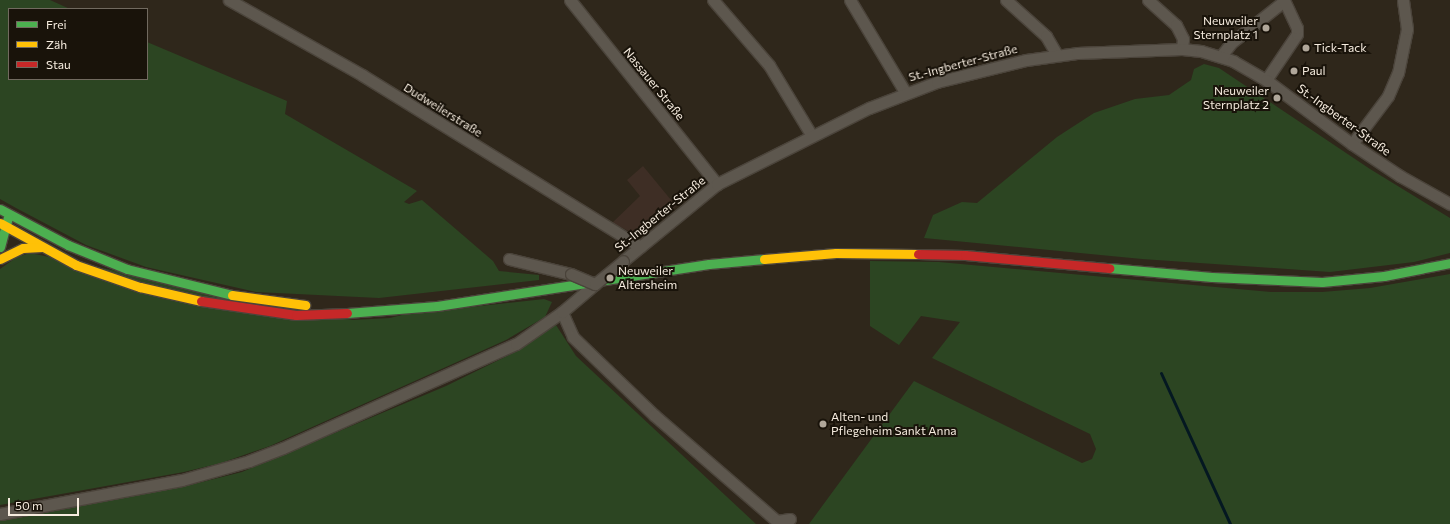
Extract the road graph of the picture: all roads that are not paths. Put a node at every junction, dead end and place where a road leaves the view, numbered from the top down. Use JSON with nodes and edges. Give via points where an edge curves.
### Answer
{"nodes":[{"id":1,"x":229,"y":0,"type":"edge"},
{"id":2,"x":570,"y":0,"type":"edge"},
{"id":3,"x":713,"y":0,"type":"edge"},
{"id":4,"x":850,"y":0,"type":"edge"},
{"id":5,"x":1006,"y":0,"type":"edge"},
{"id":6,"x":1148,"y":0,"type":"edge"},
{"id":7,"x":1403,"y":0,"type":"edge"},
{"id":8,"x":1284,"y":1,"type":"edge"},
{"id":9,"x":1182,"y":49,"type":"junction"},
{"id":10,"x":1057,"y":55,"type":"junction"},
{"id":11,"x":1221,"y":56,"type":"junction"},
{"id":12,"x":1266,"y":80,"type":"junction"},
{"id":13,"x":905,"y":92,"type":"junction"},
{"id":14,"x":812,"y":136,"type":"junction"},
{"id":15,"x":1352,"y":144,"type":"junction"},
{"id":16,"x":717,"y":184,"type":"junction"},
{"id":17,"x":1450,"y":204,"type":"edge"},
{"id":18,"x":0,"y":209,"type":"edge"},
{"id":19,"x":4,"y":216,"type":"edge"},
{"id":20,"x":4,"y":225,"type":"edge"},
{"id":21,"x":0,"y":247,"type":"edge"},
{"id":22,"x":43,"y":247,"type":"junction"},
{"id":23,"x":640,"y":247,"type":"junction"},
{"id":24,"x":509,"y":258,"type":"dead end"},
{"id":25,"x":0,"y":259,"type":"edge"},
{"id":26,"x":1450,"y":263,"type":"edge"},
{"id":27,"x":595,"y":284,"type":"junction"},
{"id":28,"x":403,"y":309,"type":"junction"},
{"id":29,"x":562,"y":312,"type":"junction"},
{"id":30,"x":0,"y":514,"type":"edge"},
{"id":31,"x":790,"y":519,"type":"dead end"}],
"edges":[{"from":1,"to":23,"type":"street","name":"Dudweilerstraße","via":[[362,75]]},
{"from":2,"to":16,"type":"street","name":"Nassauer Straße"},
{"from":3,"to":14,"type":"street","via":[[769,66]]},
{"from":4,"to":13,"type":"street"},
{"from":5,"to":10,"type":"street","via":[[1046,36]]},
{"from":6,"to":9,"type":"street","via":[[1176,25],[1183,39]]},
{"from":7,"to":15,"type":"street","via":[[1406,29],[1398,74],[1384,102]]},
{"from":8,"to":11,"type":"street","via":[[1231,43]]},
{"from":8,"to":12,"type":"street","via":[[1297,28],[1297,34]]},
{"from":9,"to":10,"type":"street","name":"St.-Ingberter-Straße"},
{"from":9,"to":11,"type":"street","name":"St.-Ingberter-Straße"},
{"from":10,"to":13,"type":"street","name":"St.-Ingberter-Straße","via":[[1003,65]]},
{"from":11,"to":12,"type":"street","name":"St.-Ingberter-Straße"},
{"from":12,"to":15,"type":"street","name":"St.-Ingberter-Straße"},
{"from":13,"to":14,"type":"street","name":"St.-Ingberter-Straße"},
{"from":14,"to":16,"type":"street","name":"St.-Ingberter-Straße"},
{"from":15,"to":17,"type":"street","name":"St.-Ingberter-Straße","via":[[1400,176]]},
{"from":16,"to":23,"type":"street","name":"St.-Ingberter-Straße"},
{"from":18,"to":19,"type":"main road"},
{"from":19,"to":20,"type":"main road"},
{"from":19,"to":28,"type":"main road","via":[[133,271],[189,286],[286,303]]},
{"from":20,"to":21,"type":"main road"},
{"from":20,"to":22,"type":"main road"},
{"from":22,"to":25,"type":"main road","via":[[23,248]]},
{"from":22,"to":28,"type":"main road","via":[[76,265],[110,277],[216,305],[296,315]]},
{"from":23,"to":27,"type":"street","name":"St.-Ingberter-Straße","bridge":true},
{"from":24,"to":27,"type":"street","bridge":true,"via":[[571,274]]},
{"from":26,"to":28,"type":"main road","via":[[1384,276],[1322,282],[1212,278],[965,255],[836,253],[709,264],[490,299]]},
{"from":27,"to":29,"type":"street","name":"St.-Ingberter-Straße"},
{"from":29,"to":30,"type":"street","name":"St.-Ingberter-Straße","via":[[516,344],[249,461],[182,480]]},
{"from":29,"to":31,"type":"street","via":[[573,337],[654,415],[777,521]]}]}
